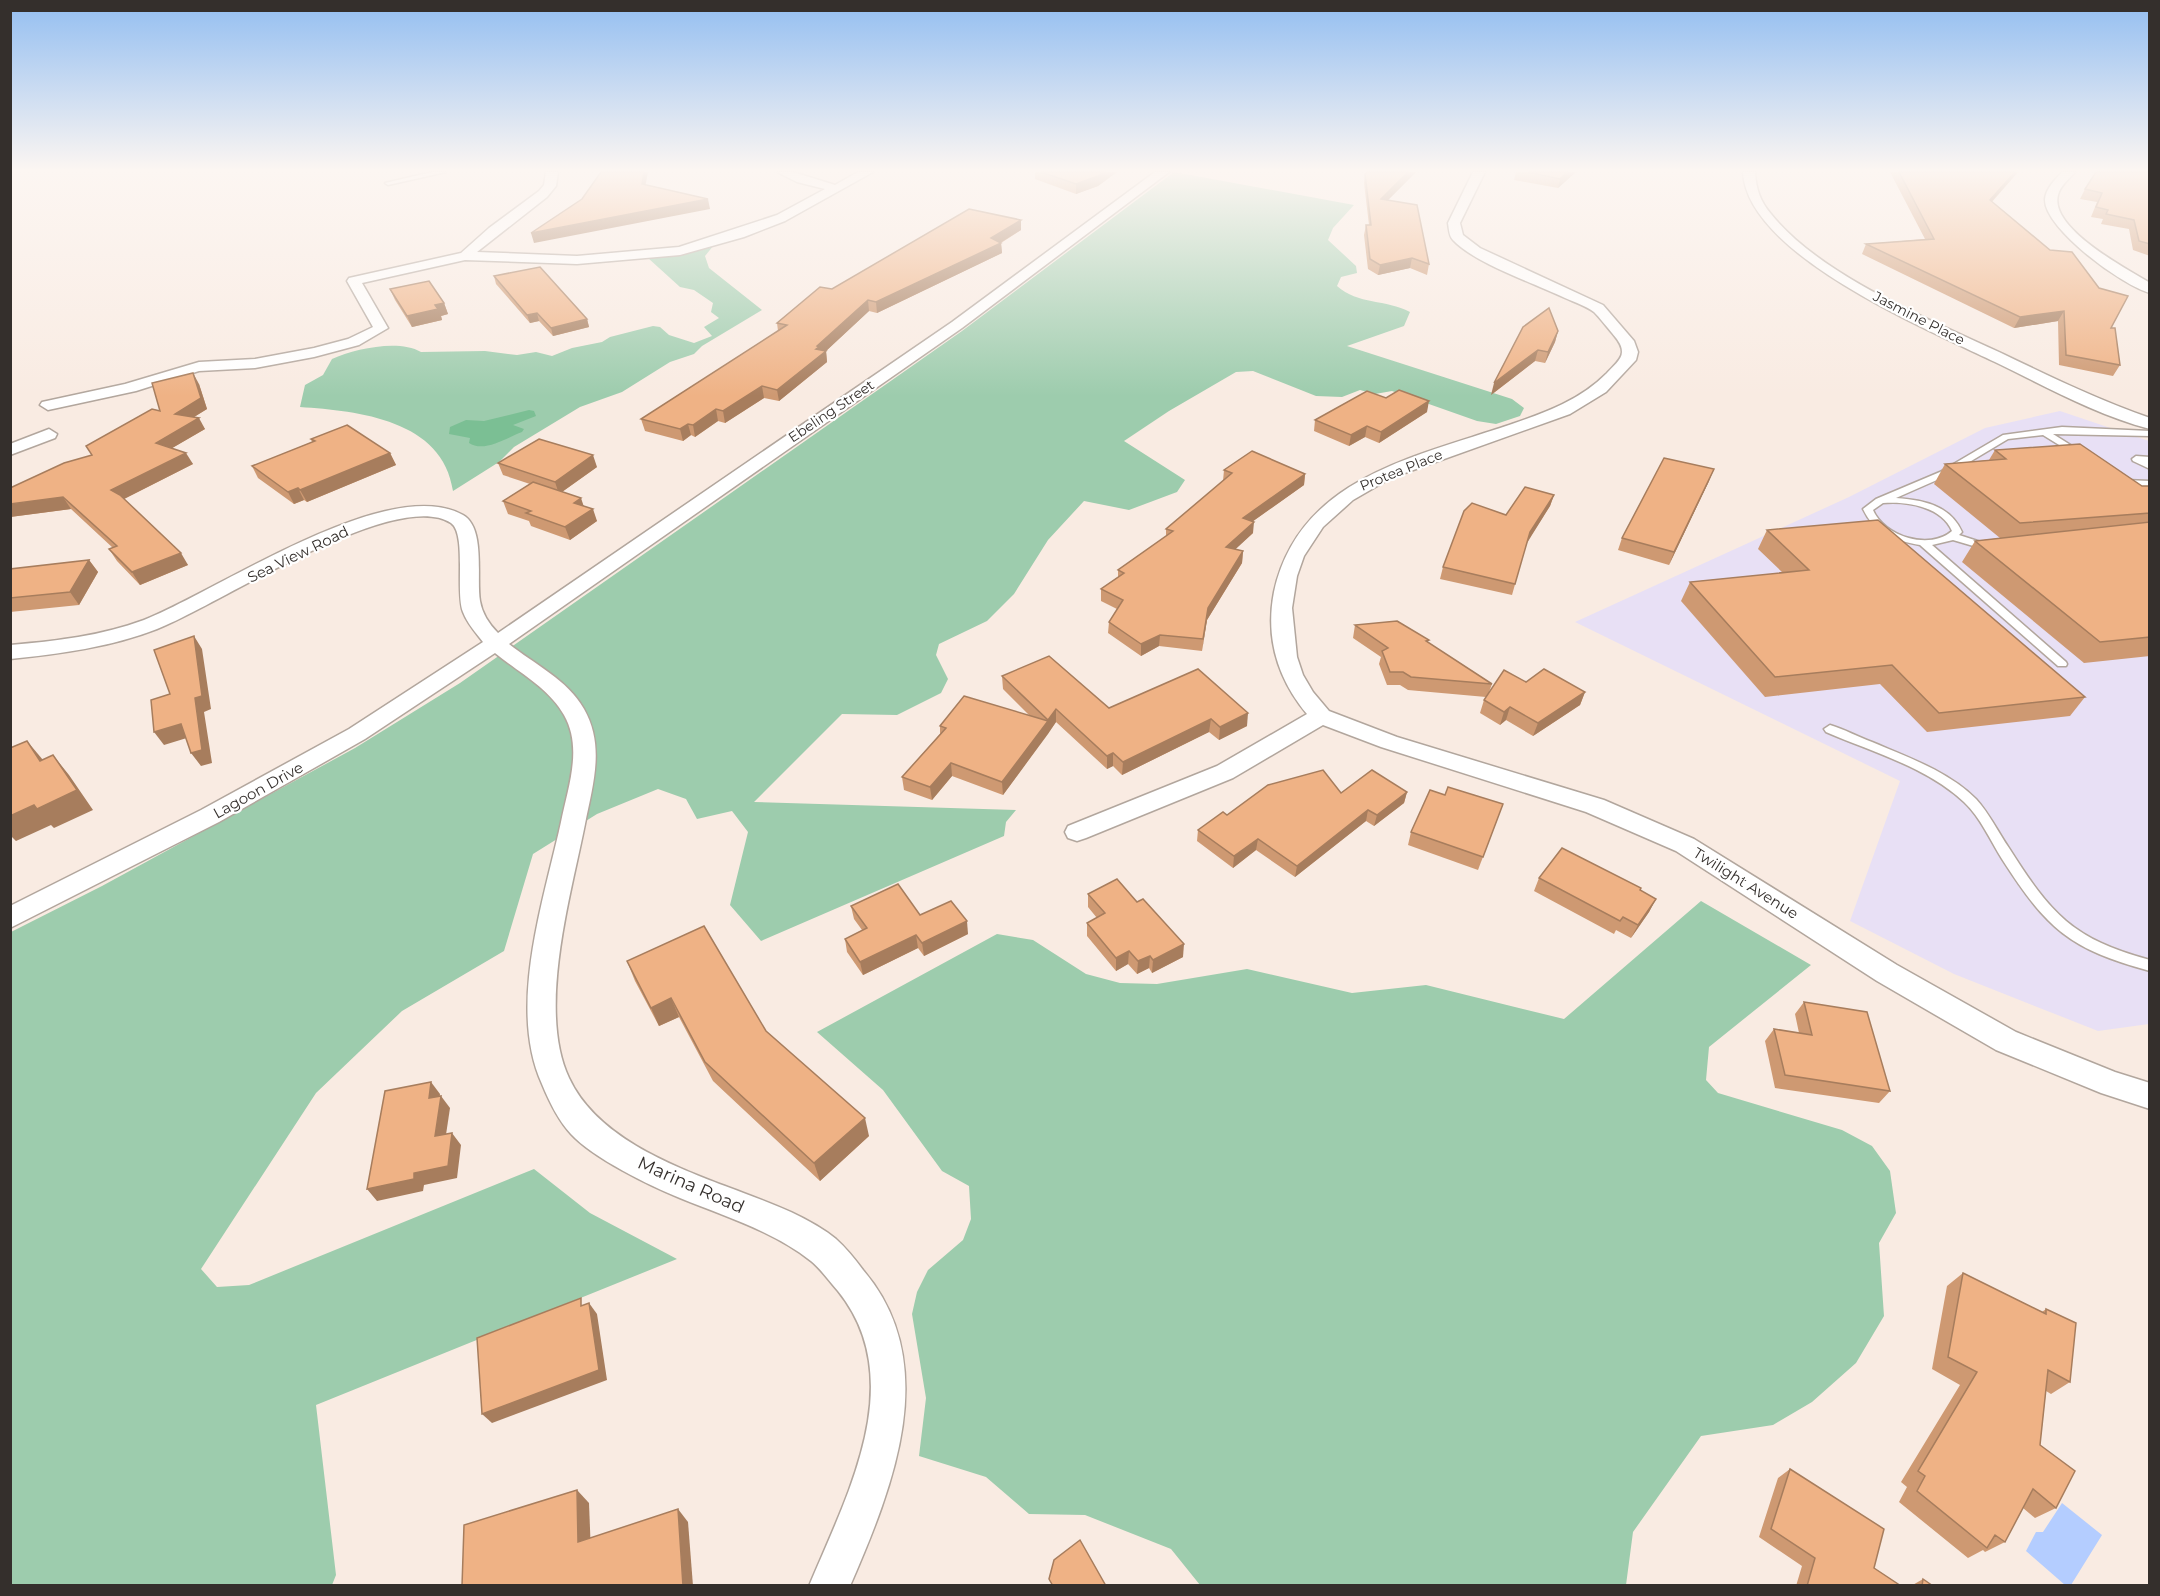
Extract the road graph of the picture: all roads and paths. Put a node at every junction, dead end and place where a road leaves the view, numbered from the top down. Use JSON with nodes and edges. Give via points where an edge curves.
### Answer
{"nodes":[{"id":1,"x":476,"y":246,"type":"edge"},
{"id":2,"x":696,"y":246,"type":"edge"},
{"id":3,"x":1062,"y":246,"type":"edge"},
{"id":4,"x":1469,"y":246,"type":"edge"},
{"id":5,"x":1800,"y":246,"type":"edge"},
{"id":6,"x":2088,"y":246,"type":"edge"},
{"id":7,"x":465,"y":256,"type":"junction"},
{"id":8,"x":2150,"y":289,"type":"edge"},
{"id":9,"x":2150,"y":404,"type":"edge"},
{"id":10,"x":48,"y":405,"type":"dead end"},
{"id":11,"x":2131,"y":418,"type":"junction"},
{"id":12,"x":2150,"y":424,"type":"edge"},
{"id":13,"x":2046,"y":433,"type":"junction"},
{"id":14,"x":49,"y":434,"type":"dead end"},
{"id":15,"x":2150,"y":435,"type":"edge"},
{"id":16,"x":10,"y":450,"type":"edge"},
{"id":17,"x":2084,"y":458,"type":"edge"},
{"id":18,"x":2150,"y":460,"type":"edge"},
{"id":19,"x":2150,"y":467,"type":"edge"},
{"id":20,"x":2112,"y":476,"type":"edge"},
{"id":21,"x":2150,"y":484,"type":"edge"},
{"id":22,"x":1915,"y":486,"type":"junction"},
{"id":23,"x":1872,"y":505,"type":"junction"},
{"id":24,"x":1929,"y":507,"type":"junction"},
{"id":25,"x":1954,"y":537,"type":"junction"},
{"id":26,"x":1922,"y":542,"type":"junction"},
{"id":27,"x":1998,"y":548,"type":"edge"},
{"id":28,"x":495,"y":644,"type":"junction"},
{"id":29,"x":10,"y":652,"type":"edge"},
{"id":30,"x":2062,"y":664,"type":"dead end"},
{"id":31,"x":1321,"y":716,"type":"junction"},
{"id":32,"x":1830,"y":729,"type":"dead end"},
{"id":33,"x":1077,"y":832,"type":"dead end"},
{"id":34,"x":10,"y":918,"type":"edge"},
{"id":35,"x":2150,"y":966,"type":"edge"},
{"id":36,"x":2150,"y":1096,"type":"edge"},
{"id":37,"x":829,"y":1586,"type":"edge"}],
"edges":[{"from":1,"to":7,"type":"street"},
{"from":2,"to":7,"type":"street","via":[[577,260]]},
{"from":3,"to":28,"type":"street","name":"Ebeling Street","via":[[957,324]]},
{"from":4,"to":31,"type":"street","name":"Protea Place","via":[[1598,308],[1627,341],[1628,360],[1600,389],[1564,411],[1358,487],[1304,536],[1294,552],[1286,581],[1283,640],[1292,675]]},
{"from":5,"to":11,"type":"street","name":"Jasmine Place","via":[[1840,277],[1961,340]]},
{"from":6,"to":8,"type":"street"},
{"from":7,"to":10,"type":"street","via":[[354,280],[381,328],[369,338],[240,365],[208,364],[103,395]]},
{"from":9,"to":11,"type":"street"},
{"from":11,"to":12,"type":"street","name":"Jasmine Place"},
{"from":13,"to":15,"type":"lane","via":[[2062,430]]},
{"from":13,"to":17,"type":"lane"},
{"from":13,"to":22,"type":"lane","via":[[2006,437]]},
{"from":14,"to":16,"type":"street"},
{"from":18,"to":19,"type":"lane","via":[[2136,459]]},
{"from":20,"to":21,"type":"lane","via":[[2128,484]]},
{"from":22,"to":23,"type":"lane"},
{"from":22,"to":24,"type":"lane"},
{"from":23,"to":24,"type":"lane","via":[[1890,500]]},
{"from":23,"to":26,"type":"lane","via":[[1869,516],[1882,529]]},
{"from":24,"to":25,"type":"lane","via":[[1950,519],[1957,532]]},
{"from":25,"to":26,"type":"lane"},
{"from":25,"to":27,"type":"lane"},
{"from":26,"to":30,"type":"lane"},
{"from":28,"to":29,"type":"street","name":"Sea View Road","via":[[474,614],[468,592],[467,529],[457,519],[441,513],[408,510],[368,520],[328,537],[150,625],[61,648]]},
{"from":28,"to":34,"type":"street","name":"Lagoon Drive","via":[[357,734],[220,811]]},
{"from":28,"to":37,"type":"street","name":"Marina Road","via":[[558,691],[584,730],[580,789],[541,988],[544,1052],[565,1100],[580,1123],[658,1174],[759,1215],[822,1249],[854,1281],[875,1312],[886,1341],[889,1390],[883,1445]]},
{"from":31,"to":33,"type":"street","via":[[1225,772]]},
{"from":31,"to":36,"type":"street","name":"Twilight Avenue","via":[[1389,742],[1595,806],[1685,845],[1887,973],[2006,1041]]},
{"from":32,"to":35,"type":"lane","via":[[1947,783],[1966,796],[2049,917],[2093,949]]}]}
